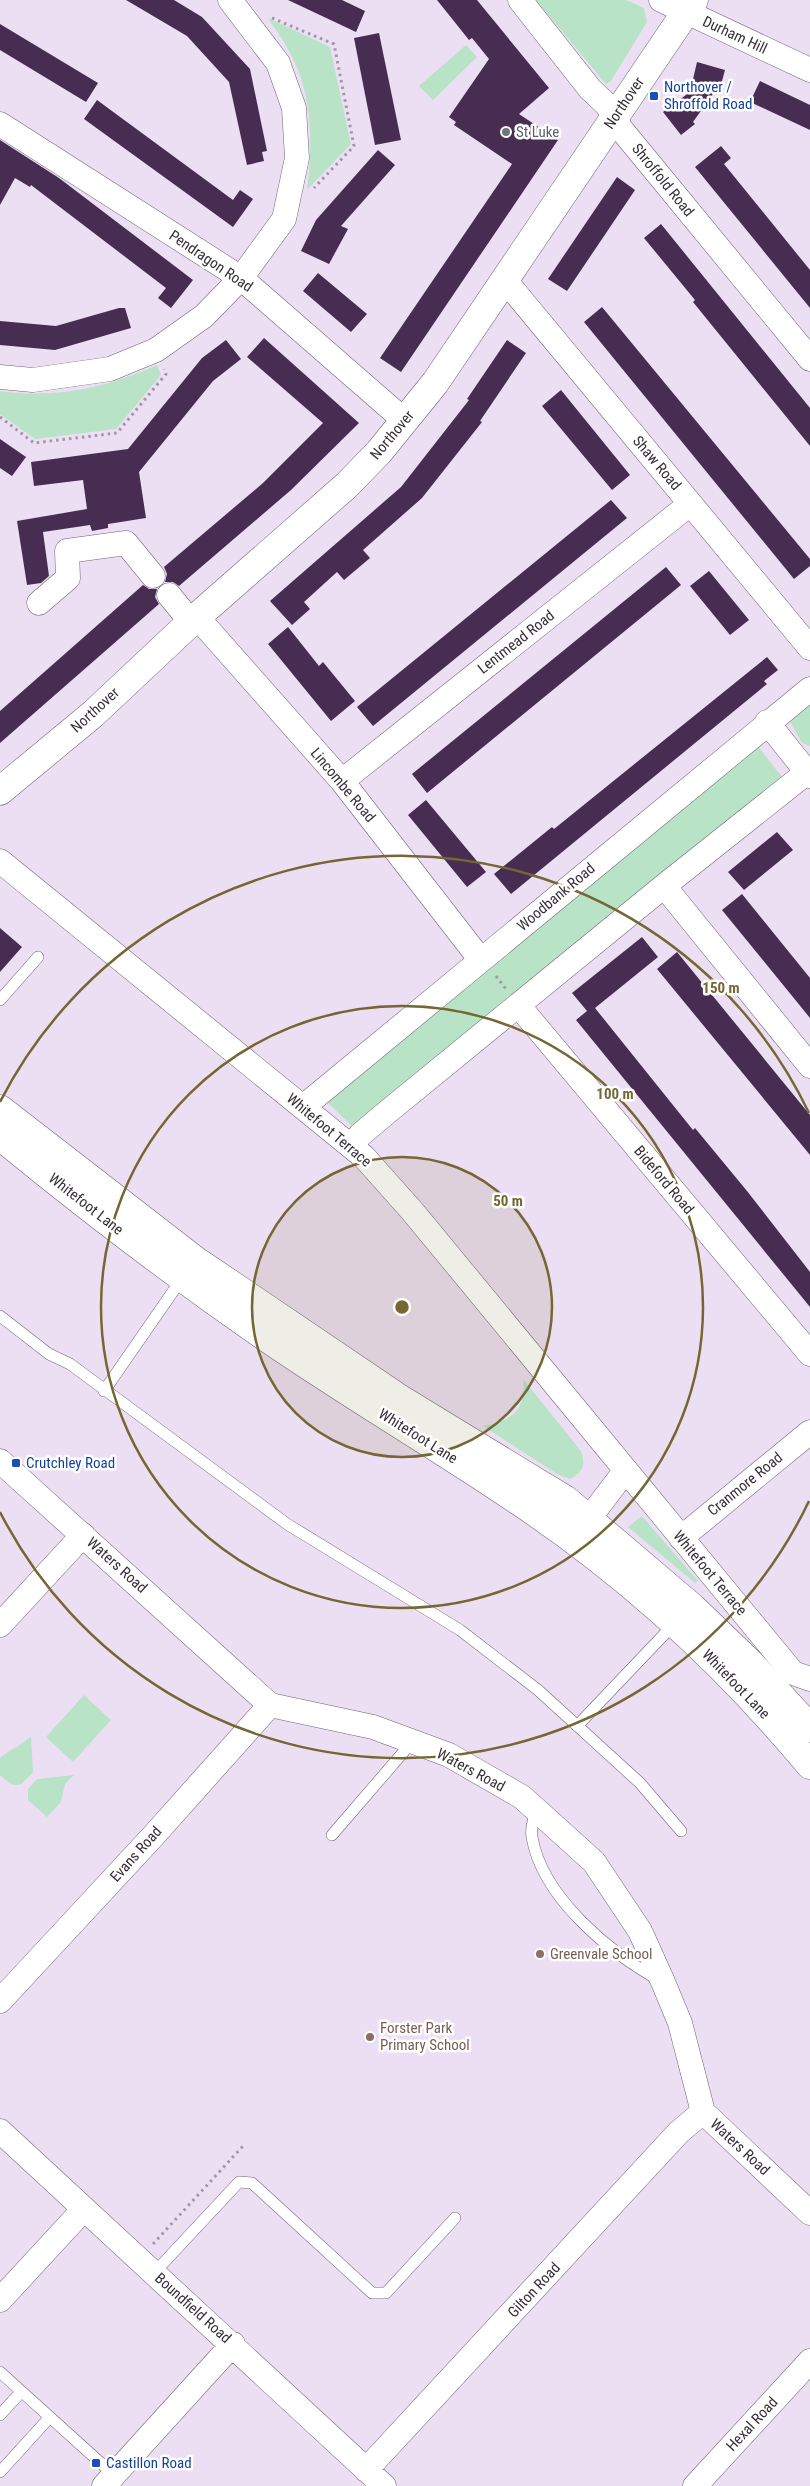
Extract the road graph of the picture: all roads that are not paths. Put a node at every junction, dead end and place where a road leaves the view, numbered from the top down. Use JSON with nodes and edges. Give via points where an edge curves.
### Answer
{"nodes":[{"id":1,"x":230,"y":0,"type":"edge"},
{"id":2,"x":520,"y":0,"type":"edge"},
{"id":3,"x":661,"y":0,"type":"edge"},
{"id":4,"x":690,"y":6,"type":"edge"},
{"id":5,"x":810,"y":70,"type":"edge"},
{"id":6,"x":614,"y":117,"type":"junction"},
{"id":7,"x":0,"y":124,"type":"edge"},
{"id":8,"x":241,"y":278,"type":"junction"},
{"id":9,"x":504,"y":279,"type":"junction"},
{"id":10,"x":810,"y":359,"type":"edge"},
{"id":11,"x":0,"y":377,"type":"edge"},
{"id":12,"x":405,"y":421,"type":"junction"},
{"id":13,"x":690,"y":504,"type":"junction"},
{"id":14,"x":153,"y":576,"type":"dead end"},
{"id":15,"x":169,"y":595,"type":"dead end"},
{"id":16,"x":39,"y":603,"type":"dead end"},
{"id":17,"x":194,"y":619,"type":"junction"},
{"id":18,"x":810,"y":648,"type":"edge"},
{"id":19,"x":810,"y":688,"type":"edge"},
{"id":20,"x":767,"y":722,"type":"junction"},
{"id":21,"x":809,"y":773,"type":"edge"},
{"id":22,"x":342,"y":781,"type":"junction"},
{"id":23,"x":0,"y":791,"type":"edge"},
{"id":24,"x":0,"y":861,"type":"edge"},
{"id":25,"x":664,"y":886,"type":"junction"},
{"id":26,"x":38,"y":957,"type":"dead end"},
{"id":27,"x":481,"y":959,"type":"junction"},
{"id":28,"x":0,"y":1000,"type":"edge"},
{"id":29,"x":518,"y":1005,"type":"junction"},
{"id":30,"x":810,"y":1066,"type":"edge"},
{"id":31,"x":303,"y":1106,"type":"junction"},
{"id":32,"x":0,"y":1109,"type":"edge"},
{"id":33,"x":0,"y":1136,"type":"edge"},
{"id":34,"x":352,"y":1146,"type":"junction"},
{"id":35,"x":189,"y":1269,"type":"junction"},
{"id":36,"x":0,"y":1316,"type":"edge"},
{"id":37,"x":810,"y":1354,"type":"edge"},
{"id":38,"x":104,"y":1390,"type":"junction"},
{"id":39,"x":810,"y":1432,"type":"edge"},
{"id":40,"x":0,"y":1461,"type":"edge"},
{"id":41,"x":627,"y":1472,"type":"junction"},
{"id":42,"x":581,"y":1529,"type":"junction"},
{"id":43,"x":83,"y":1534,"type":"junction"},
{"id":44,"x":682,"y":1538,"type":"junction"},
{"id":45,"x":675,"y":1623,"type":"junction"},
{"id":46,"x":0,"y":1625,"type":"edge"},
{"id":47,"x":802,"y":1676,"type":"edge"},
{"id":48,"x":270,"y":1705,"type":"junction"},
{"id":49,"x":577,"y":1726,"type":"junction"},
{"id":50,"x":413,"y":1742,"type":"junction"},
{"id":51,"x":806,"y":1742,"type":"edge"},
{"id":52,"x":536,"y":1810,"type":"junction"},
{"id":53,"x":681,"y":1831,"type":"dead end"},
{"id":54,"x":332,"y":1835,"type":"dead end"},
{"id":55,"x":663,"y":1982,"type":"junction"},
{"id":56,"x":0,"y":2001,"type":"edge"},
{"id":57,"x":703,"y":2112,"type":"junction"},
{"id":58,"x":0,"y":2131,"type":"edge"},
{"id":59,"x":84,"y":2209,"type":"junction"},
{"id":60,"x":810,"y":2213,"type":"edge"},
{"id":61,"x":455,"y":2218,"type":"dead end"},
{"id":62,"x":147,"y":2266,"type":"junction"},
{"id":63,"x":0,"y":2300,"type":"edge"},
{"id":64,"x":233,"y":2344,"type":"junction"},
{"id":65,"x":810,"y":2362,"type":"edge"},
{"id":66,"x":0,"y":2372,"type":"edge"},
{"id":67,"x":21,"y":2392,"type":"junction"},
{"id":68,"x":0,"y":2414,"type":"edge"},
{"id":69,"x":50,"y":2418,"type":"junction"},
{"id":70,"x":366,"y":2470,"type":"junction"},
{"id":71,"x":0,"y":2472,"type":"edge"},
{"id":72,"x":109,"y":2480,"type":"edge"},
{"id":73,"x":384,"y":2486,"type":"edge"},
{"id":74,"x":695,"y":2486,"type":"edge"}],
"edges":[{"from":1,"to":8,"type":"street","via":[[278,63],[294,108],[297,158],[284,220]]},
{"from":2,"to":6,"type":"street","name":"Shroffold Road"},
{"from":3,"to":4,"type":"street","name":"Durham Hill"},
{"from":4,"to":5,"type":"street","name":"Durham Hill"},
{"from":4,"to":6,"type":"street","name":"Northover"},
{"from":6,"to":9,"type":"street","name":"Northover","via":[[590,157]]},
{"from":6,"to":10,"type":"street","name":"Shroffold Road"},
{"from":7,"to":8,"type":"street","name":"Pendragon Road"},
{"from":8,"to":11,"type":"street","via":[[204,316],[156,350],[110,369],[32,380]]},
{"from":8,"to":12,"type":"street","name":"Pendragon Road"},
{"from":9,"to":12,"type":"street","name":"Northover","via":[[435,383]]},
{"from":9,"to":13,"type":"street","name":"Shaw Road"},
{"from":12,"to":17,"type":"street","name":"Northover","via":[[347,485]]},
{"from":13,"to":18,"type":"street","name":"Shaw Road"},
{"from":13,"to":22,"type":"street","name":"Lentmead Road"},
{"from":14,"to":16,"type":"street","via":[[126,543],[66,551],[68,578]]},
{"from":15,"to":17,"type":"street","name":"Lincombe Road"},
{"from":17,"to":22,"type":"street","name":"Lincombe Road"},
{"from":17,"to":23,"type":"street","name":"Northover","via":[[93,714]]},
{"from":19,"to":20,"type":"street","name":"Woodbank Road"},
{"from":20,"to":21,"type":"street"},
{"from":20,"to":27,"type":"street","name":"Woodbank Road"},
{"from":21,"to":25,"type":"street"},
{"from":22,"to":27,"type":"street","name":"Lincombe Road"},
{"from":24,"to":31,"type":"street","name":"Whitefoot Terrace"},
{"from":25,"to":29,"type":"street"},
{"from":25,"to":30,"type":"street"},
{"from":26,"to":28,"type":"lane"},
{"from":27,"to":31,"type":"street","name":"Woodbank Road"},
{"from":29,"to":34,"type":"street","via":[[360,1135]]},
{"from":29,"to":37,"type":"street","name":"Bideford Road"},
{"from":31,"to":34,"type":"street","name":"Whitefoot Terrace"},
{"from":32,"to":35,"type":"street","name":"Whitefoot Lane"},
{"from":33,"to":35,"type":"street","name":"Whitefoot Lane","via":[[106,1220]]},
{"from":34,"to":41,"type":"street","name":"Whitefoot Terrace","via":[[413,1212]]},
{"from":35,"to":38,"type":"lane"},
{"from":35,"to":42,"type":"street","name":"Whitefoot Lane","via":[[265,1336],[521,1502]]},
{"from":36,"to":38,"type":"lane","via":[[49,1354],[70,1364]]},
{"from":38,"to":49,"type":"lane","via":[[286,1524],[460,1630],[538,1690]]},
{"from":39,"to":44,"type":"street","name":"Cranmore Road"},
{"from":40,"to":43,"type":"street","name":"Waters Road"},
{"from":41,"to":42,"type":"street"},
{"from":41,"to":44,"type":"street","name":"Whitefoot Terrace"},
{"from":42,"to":45,"type":"street","name":"Whitefoot Lane"},
{"from":42,"to":51,"type":"street","name":"Whitefoot Lane","via":[[693,1608],[751,1664]]},
{"from":43,"to":46,"type":"street"},
{"from":43,"to":48,"type":"street","name":"Waters Road"},
{"from":44,"to":47,"type":"street","name":"Whitefoot Terrace"},
{"from":45,"to":49,"type":"lane"},
{"from":45,"to":51,"type":"street","name":"Whitefoot Lane"},
{"from":48,"to":50,"type":"street","name":"Waters Road","via":[[373,1727]]},
{"from":48,"to":56,"type":"street","name":"Evans Road"},
{"from":49,"to":53,"type":"lane","via":[[640,1783]]},
{"from":50,"to":52,"type":"street","name":"Waters Road","via":[[449,1755],[522,1797]]},
{"from":50,"to":54,"type":"lane"},
{"from":52,"to":55,"type":"street","name":"Waters Road","via":[[594,1862],[640,1931]]},
{"from":52,"to":55,"type":"lane","via":[[531,1835],[550,1884],[610,1948]]},
{"from":55,"to":57,"type":"street","name":"Waters Road","via":[[682,2031]]},
{"from":57,"to":60,"type":"street","name":"Waters Road"},
{"from":57,"to":70,"type":"street","name":"Gilton Road","via":[[679,2132]]},
{"from":58,"to":59,"type":"street","name":"Boundfield Road"},
{"from":59,"to":62,"type":"street","name":"Boundfield Road"},
{"from":59,"to":63,"type":"street"},
{"from":61,"to":62,"type":"lane","via":[[386,2293],[372,2293],[252,2183],[240,2182]]},
{"from":62,"to":64,"type":"street","name":"Boundfield Road"},
{"from":64,"to":70,"type":"street","name":"Boundfield Road"},
{"from":64,"to":72,"type":"street"},
{"from":65,"to":74,"type":"street","name":"Hexal Road"},
{"from":66,"to":67,"type":"lane"},
{"from":67,"to":68,"type":"lane"},
{"from":67,"to":69,"type":"lane"},
{"from":69,"to":71,"type":"lane"},
{"from":69,"to":72,"type":"lane"},
{"from":70,"to":73,"type":"street","name":"Boundfield Road"}]}
